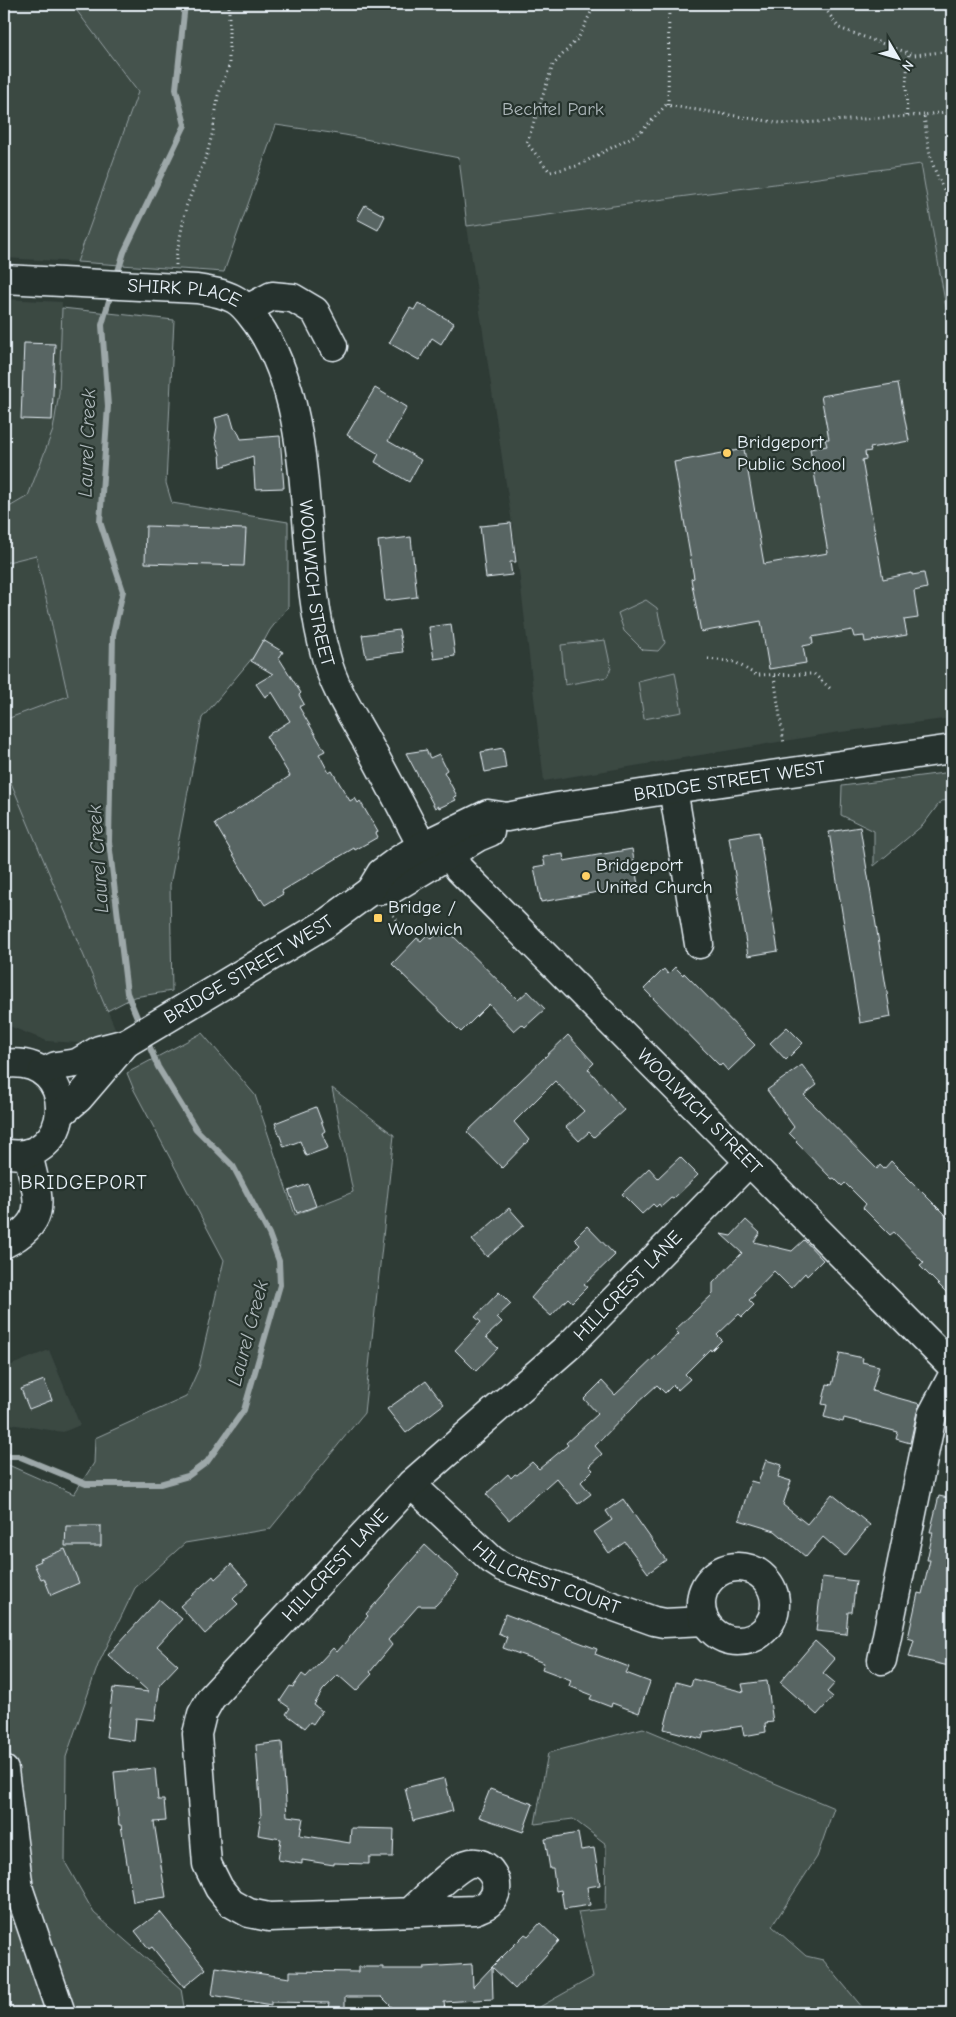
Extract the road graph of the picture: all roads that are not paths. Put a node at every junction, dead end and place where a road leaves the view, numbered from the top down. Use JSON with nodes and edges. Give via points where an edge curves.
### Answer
{"nodes":[{"id":1,"x":4,"y":279,"type":"edge"},
{"id":2,"x":247,"y":309,"type":"junction"},
{"id":3,"x":333,"y":346,"type":"dead end"},
{"id":4,"x":952,"y":749,"type":"edge"},
{"id":5,"x":673,"y":789,"type":"junction"},
{"id":6,"x":507,"y":817,"type":"junction"},
{"id":7,"x":422,"y":846,"type":"junction"},
{"id":8,"x":450,"y":854,"type":"junction"},
{"id":9,"x":378,"y":899,"type":"junction"},
{"id":10,"x":699,"y":944,"type":"dead end"},
{"id":11,"x":126,"y":1043,"type":"junction"},
{"id":12,"x":7,"y":1058,"type":"edge"},
{"id":13,"x":43,"y":1072,"type":"junction"},
{"id":14,"x":61,"y":1113,"type":"junction"},
{"id":15,"x":16,"y":1153,"type":"edge"},
{"id":16,"x":750,"y":1161,"type":"junction"},
{"id":17,"x":4,"y":1244,"type":"edge"},
{"id":18,"x":952,"y":1366,"type":"edge"},
{"id":19,"x":952,"y":1376,"type":"edge"},
{"id":20,"x":411,"y":1484,"type":"junction"},
{"id":21,"x":705,"y":1620,"type":"dead end"},
{"id":22,"x":882,"y":1660,"type":"dead end"},
{"id":23,"x":4,"y":1770,"type":"edge"},
{"id":24,"x":410,"y":1912,"type":"dead end"},
{"id":25,"x":61,"y":2013,"type":"edge"}],
"edges":[{"from":1,"to":2,"type":"street","name":"SHIRK PLACE","via":[[197,289],[235,299]]},
{"from":2,"to":3,"type":"street","name":"SHIRK PLACE","via":[[272,296],[293,298],[315,311]]},
{"from":2,"to":7,"type":"street","name":"WOOLWICH STREET","via":[[269,341],[293,412],[317,624],[326,660],[342,698]]},
{"from":4,"to":5,"type":"street","name":"BRIDGE STREET WEST"},
{"from":5,"to":6,"type":"street","name":"BRIDGE STREET WEST"},
{"from":5,"to":10,"type":"street"},
{"from":6,"to":7,"type":"street","name":"BRIDGE STREET WEST","via":[[488,814]]},
{"from":6,"to":8,"type":"street","name":"BRIDGE STREET WEST","via":[[497,830]]},
{"from":7,"to":9,"type":"street","name":"BRIDGE STREET WEST","via":[[381,873]]},
{"from":8,"to":9,"type":"street","name":"BRIDGE STREET WEST"},
{"from":8,"to":16,"type":"street","name":"WOOLWICH STREET","via":[[459,869]]},
{"from":9,"to":11,"type":"street","name":"BRIDGE STREET WEST","via":[[325,924]]},
{"from":11,"to":13,"type":"street","name":"BRIDGE STREET WEST","via":[[99,1050],[77,1063]]},
{"from":11,"to":14,"type":"street","name":"BRIDGE STREET WEST","via":[[80,1098]]},
{"from":12,"to":13,"type":"street"},
{"from":13,"to":14,"type":"street","via":[[57,1090]]},
{"from":14,"to":15,"type":"street","via":[[50,1138],[40,1147]]},
{"from":15,"to":17,"type":"street","via":[[38,1210],[32,1225],[20,1237]]},
{"from":16,"to":18,"type":"street","name":"WOOLWICH STREET"},
{"from":16,"to":20,"type":"street","name":"HILLCREST LANE","via":[[570,1345]]},
{"from":19,"to":22,"type":"street","via":[[932,1414]]},
{"from":20,"to":21,"type":"street","name":"HILLCREST COURT","via":[[503,1567],[664,1624]]},
{"from":20,"to":24,"type":"street","name":"HILLCREST LANE","via":[[212,1698],[202,1714],[197,1734],[207,1864],[231,1903],[249,1913],[269,1917]]},
{"from":23,"to":25,"type":"street","via":[[19,1890]]}]}
